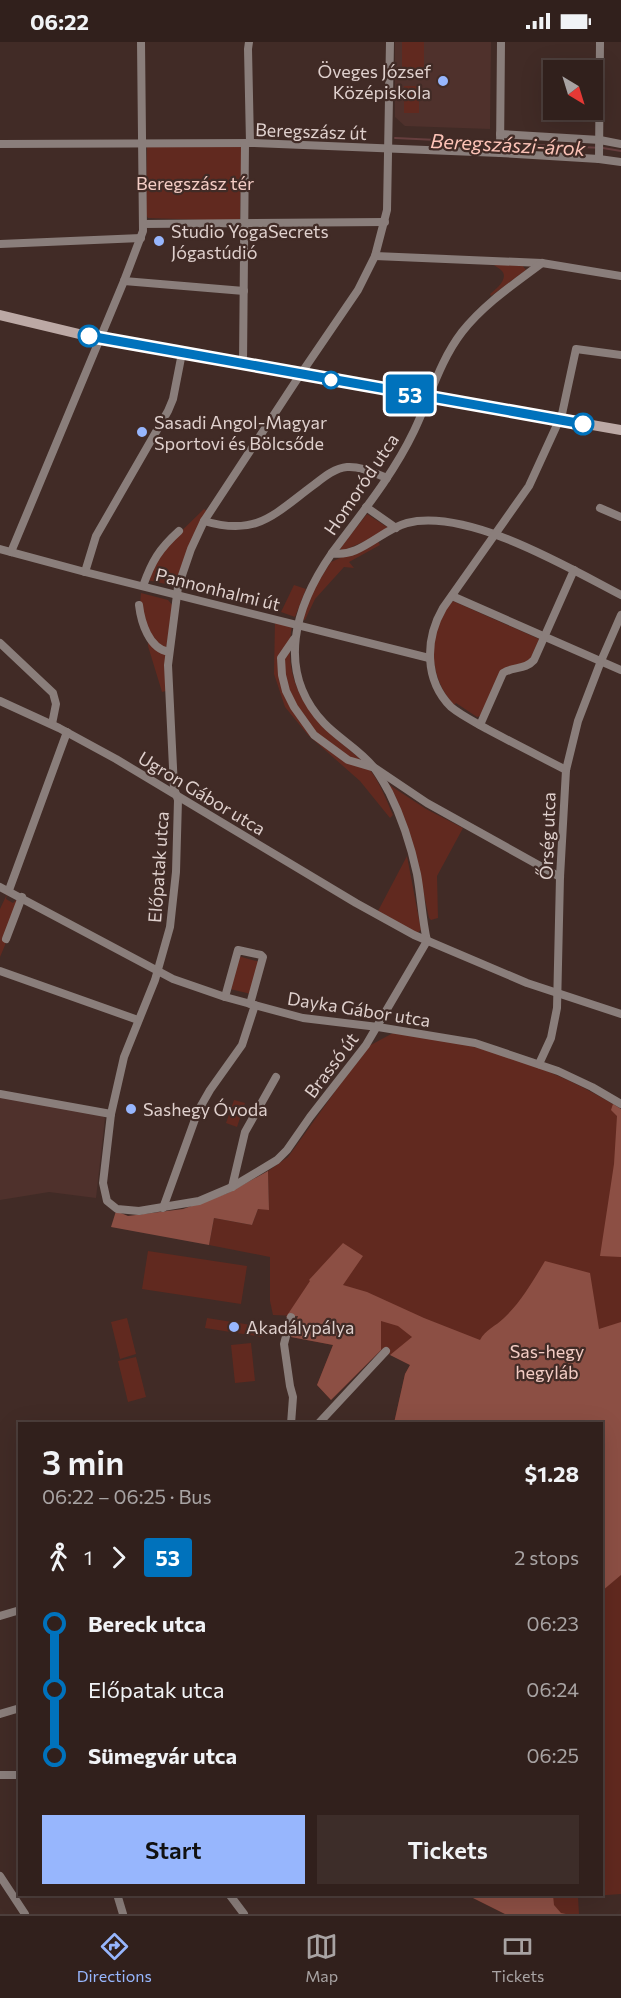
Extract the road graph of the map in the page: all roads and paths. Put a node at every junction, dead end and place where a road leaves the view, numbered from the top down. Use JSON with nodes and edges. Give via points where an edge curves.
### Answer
{"nodes":[{"id":1,"x":141,"y":42,"type":"edge"},
{"id":2,"x":249,"y":42,"type":"edge"},
{"id":3,"x":390,"y":42,"type":"edge"},
{"id":4,"x":501,"y":42,"type":"edge"},
{"id":5,"x":600,"y":42,"type":"edge"},
{"id":6,"x":142,"y":142,"type":"junction"},
{"id":7,"x":248,"y":143,"type":"junction"},
{"id":8,"x":500,"y":143,"type":"junction"},
{"id":9,"x":0,"y":144,"type":"edge"},
{"id":10,"x":621,"y":144,"type":"edge"},
{"id":11,"x":389,"y":149,"type":"junction"},
{"id":12,"x":599,"y":149,"type":"junction"},
{"id":13,"x":621,"y":162,"type":"edge"},
{"id":14,"x":385,"y":222,"type":"junction"},
{"id":15,"x":244,"y":223,"type":"junction"},
{"id":16,"x":143,"y":224,"type":"junction"},
{"id":17,"x":141,"y":238,"type":"junction"},
{"id":18,"x":0,"y":244,"type":"edge"},
{"id":19,"x":375,"y":256,"type":"junction"},
{"id":20,"x":542,"y":263,"type":"junction"},
{"id":21,"x":621,"y":276,"type":"edge"},
{"id":22,"x":124,"y":281,"type":"junction"},
{"id":23,"x":244,"y":291,"type":"junction"},
{"id":24,"x":0,"y":315,"type":"edge"},
{"id":25,"x":100,"y":339,"type":"junction"},
{"id":26,"x":182,"y":353,"type":"junction"},
{"id":27,"x":621,"y":355,"type":"edge"},
{"id":28,"x":243,"y":364,"type":"junction"},
{"id":29,"x":301,"y":375,"type":"junction"},
{"id":30,"x":427,"y":397,"type":"junction"},
{"id":31,"x":560,"y":420,"type":"junction"},
{"id":32,"x":621,"y":430,"type":"edge"},
{"id":33,"x":387,"y":478,"type":"junction"},
{"id":34,"x":366,"y":507,"type":"junction"},
{"id":35,"x":600,"y":508,"type":"dead end"},
{"id":36,"x":621,"y":517,"type":"edge"},
{"id":37,"x":204,"y":521,"type":"junction"},
{"id":38,"x":396,"y":528,"type":"junction"},
{"id":39,"x":179,"y":531,"type":"dead end"},
{"id":40,"x":497,"y":534,"type":"junction"},
{"id":41,"x":0,"y":549,"type":"edge"},
{"id":42,"x":11,"y":552,"type":"junction"},
{"id":43,"x":332,"y":553,"type":"junction"},
{"id":44,"x":574,"y":570,"type":"junction"},
{"id":45,"x":86,"y":572,"type":"junction"},
{"id":46,"x":143,"y":586,"type":"junction"},
{"id":47,"x":177,"y":594,"type":"junction"},
{"id":48,"x":621,"y":595,"type":"edge"},
{"id":49,"x":452,"y":596,"type":"junction"},
{"id":50,"x":139,"y":605,"type":"dead end"},
{"id":51,"x":621,"y":615,"type":"edge"},
{"id":52,"x":298,"y":624,"type":"junction"},
{"id":53,"x":544,"y":637,"type":"junction"},
{"id":54,"x":294,"y":639,"type":"junction"},
{"id":55,"x":0,"y":643,"type":"edge"},
{"id":56,"x":169,"y":652,"type":"junction"},
{"id":57,"x":429,"y":658,"type":"junction"},
{"id":58,"x":600,"y":661,"type":"junction"},
{"id":59,"x":621,"y":670,"type":"edge"},
{"id":60,"x":0,"y":701,"type":"edge"},
{"id":61,"x":52,"y":724,"type":"junction"},
{"id":62,"x":480,"y":726,"type":"junction"},
{"id":63,"x":67,"y":732,"type":"junction"},
{"id":64,"x":375,"y":768,"type":"junction"},
{"id":65,"x":566,"y":770,"type":"junction"},
{"id":66,"x":176,"y":795,"type":"junction"},
{"id":67,"x":560,"y":877,"type":"junction"},
{"id":68,"x":0,"y":887,"type":"edge"},
{"id":69,"x":9,"y":890,"type":"junction"},
{"id":70,"x":22,"y":897,"type":"junction"},
{"id":71,"x":6,"y":939,"type":"dead end"},
{"id":72,"x":427,"y":941,"type":"junction"},
{"id":73,"x":0,"y":970,"type":"edge"},
{"id":74,"x":158,"y":971,"type":"junction"},
{"id":75,"x":557,"y":994,"type":"junction"},
{"id":76,"x":225,"y":997,"type":"junction"},
{"id":77,"x":253,"y":1005,"type":"junction"},
{"id":78,"x":621,"y":1014,"type":"edge"},
{"id":79,"x":138,"y":1020,"type":"junction"},
{"id":80,"x":378,"y":1028,"type":"junction"},
{"id":81,"x":539,"y":1064,"type":"junction"},
{"id":82,"x":276,"y":1077,"type":"dead end"},
{"id":83,"x":0,"y":1094,"type":"edge"},
{"id":84,"x":621,"y":1104,"type":"edge"},
{"id":85,"x":111,"y":1114,"type":"junction"},
{"id":86,"x":103,"y":1183,"type":"joint"},
{"id":87,"x":232,"y":1187,"type":"junction"},
{"id":88,"x":163,"y":1208,"type":"junction"},
{"id":89,"x":291,"y":1317,"type":"dead end"},
{"id":90,"x":386,"y":1351,"type":"dead end"},
{"id":91,"x":291,"y":1422,"type":"edge"},
{"id":92,"x":320,"y":1422,"type":"edge"},
{"id":93,"x":18,"y":1611,"type":"edge"},
{"id":94,"x":0,"y":1616,"type":"edge"},
{"id":95,"x":18,"y":1708,"type":"edge"},
{"id":96,"x":0,"y":1714,"type":"edge"},
{"id":97,"x":0,"y":1775,"type":"edge"},
{"id":98,"x":18,"y":1775,"type":"edge"},
{"id":99,"x":0,"y":1876,"type":"edge"},
{"id":100,"x":118,"y":1896,"type":"edge"},
{"id":101,"x":230,"y":1896,"type":"edge"},
{"id":102,"x":237,"y":1896,"type":"edge"},
{"id":103,"x":26,"y":1914,"type":"edge"},
{"id":104,"x":123,"y":1914,"type":"edge"},
{"id":105,"x":244,"y":1914,"type":"edge"}],
"edges":[{"from":1,"to":6,"type":"street"},
{"from":2,"to":7,"type":"street"},
{"from":3,"to":11,"type":"street","name":"Előpatak utca"},
{"from":4,"to":8,"type":"street"},
{"from":5,"to":12,"type":"street"},
{"from":6,"to":7,"type":"street","name":"Beregszász út"},
{"from":6,"to":9,"type":"street","name":"Beregszász út"},
{"from":6,"to":16,"type":"street"},
{"from":7,"to":11,"type":"street","name":"Beregszász út"},
{"from":7,"to":15,"type":"street"},
{"from":8,"to":11,"type":"street","name":"Beregszász út"},
{"from":8,"to":12,"type":"street","name":"Beregszász út"},
{"from":8,"to":12,"type":"street","name":"Beregszász út"},
{"from":10,"to":12,"type":"street","name":"Beregszász út"},
{"from":11,"to":14,"type":"street","name":"Előpatak utca"},
{"from":12,"to":13,"type":"street","name":"Beregszász út"},
{"from":14,"to":15,"type":"street"},
{"from":14,"to":19,"type":"street","name":"Előpatak utca"},
{"from":15,"to":16,"type":"street"},
{"from":15,"to":23,"type":"street"},
{"from":16,"to":17,"type":"street"},
{"from":17,"to":18,"type":"street"},
{"from":17,"to":22,"type":"street"},
{"from":19,"to":20,"type":"street"},
{"from":19,"to":29,"type":"street","name":"Előpatak utca","via":[[358,290]]},
{"from":20,"to":21,"type":"street"},
{"from":20,"to":30,"type":"street","name":"Homoród utca","via":[[468,324]]},
{"from":22,"to":23,"type":"street"},
{"from":22,"to":25,"type":"street"},
{"from":23,"to":28,"type":"street"},
{"from":24,"to":25,"type":"street"},
{"from":25,"to":26,"type":"street"},
{"from":25,"to":42,"type":"street"},
{"from":26,"to":28,"type":"street"},
{"from":26,"to":45,"type":"street","via":[[168,411],[96,536]]},
{"from":27,"to":31,"type":"street","via":[[576,349]]},
{"from":28,"to":29,"type":"street"},
{"from":29,"to":30,"type":"street"},
{"from":29,"to":37,"type":"street","name":"Előpatak utca"},
{"from":30,"to":31,"type":"street"},
{"from":30,"to":33,"type":"street","name":"Homoród utca","via":[[414,432]]},
{"from":31,"to":32,"type":"street"},
{"from":31,"to":40,"type":"street","via":[[529,486]]},
{"from":33,"to":34,"type":"street","name":"Homoród utca"},
{"from":33,"to":37,"type":"street","via":[[346,467],[324,477],[264,521],[240,527]]},
{"from":34,"to":38,"type":"street"},
{"from":34,"to":43,"type":"street","name":"Homoród utca"},
{"from":35,"to":36,"type":"street"},
{"from":37,"to":47,"type":"street","name":"Előpatak utca"},
{"from":38,"to":40,"type":"street","via":[[436,522]]},
{"from":38,"to":43,"type":"street","via":[[355,550]]},
{"from":39,"to":46,"type":"street","via":[[159,551]]},
{"from":40,"to":44,"type":"street"},
{"from":40,"to":49,"type":"street"},
{"from":41,"to":42,"type":"street","name":"Pannonhalmi út"},
{"from":42,"to":45,"type":"street","name":"Pannonhalmi út"},
{"from":43,"to":52,"type":"street","via":[[315,578]]},
{"from":44,"to":48,"type":"street"},
{"from":44,"to":53,"type":"street"},
{"from":45,"to":46,"type":"street","name":"Pannonhalmi út"},
{"from":46,"to":47,"type":"street","name":"Pannonhalmi út"},
{"from":47,"to":52,"type":"street","name":"Pannonhalmi út"},
{"from":47,"to":56,"type":"street","name":"Előpatak utca"},
{"from":49,"to":53,"type":"street"},
{"from":49,"to":57,"type":"street","via":[[436,619]]},
{"from":50,"to":56,"type":"street","via":[[148,636],[160,650]]},
{"from":51,"to":58,"type":"street","name":"Őrség utca"},
{"from":52,"to":54,"type":"street"},
{"from":52,"to":57,"type":"street","name":"Pannonhalmi út"},
{"from":53,"to":58,"type":"street"},
{"from":53,"to":62,"type":"street","via":[[529,665],[503,673]]},
{"from":54,"to":64,"type":"street","via":[[296,668],[311,705],[324,723]]},
{"from":54,"to":64,"type":"street","via":[[281,658],[286,691],[298,714],[314,735],[337,753]]},
{"from":55,"to":61,"type":"street","via":[[53,693],[56,704]]},
{"from":56,"to":66,"type":"street","name":"Előpatak utca"},
{"from":57,"to":62,"type":"street","via":[[444,699]]},
{"from":58,"to":59,"type":"street"},
{"from":58,"to":65,"type":"street","name":"Őrség utca","via":[[578,721]]},
{"from":60,"to":61,"type":"street","name":"Ugron Gábor utca"},
{"from":61,"to":63,"type":"street","name":"Ugron Gábor utca"},
{"from":62,"to":65,"type":"street"},
{"from":63,"to":66,"type":"street","name":"Ugron Gábor utca"},
{"from":63,"to":69,"type":"street"},
{"from":64,"to":67,"type":"street","via":[[427,803]]},
{"from":64,"to":72,"type":"street","via":[[407,835]]},
{"from":65,"to":67,"type":"street","name":"Őrség utca"},
{"from":66,"to":72,"type":"street","name":"Ugron Gábor utca"},
{"from":66,"to":74,"type":"street","name":"Előpatak utca","via":[[174,898]]},
{"from":67,"to":75,"type":"street","name":"Őrség utca"},
{"from":68,"to":69,"type":"street","name":"Dayka Gábor utca"},
{"from":69,"to":70,"type":"street","name":"Dayka Gábor utca"},
{"from":70,"to":71,"type":"street"},
{"from":70,"to":74,"type":"street","name":"Dayka Gábor utca"},
{"from":72,"to":75,"type":"street","name":"Ugron Gábor utca"},
{"from":72,"to":80,"type":"street","name":"Brassó út"},
{"from":73,"to":79,"type":"street"},
{"from":74,"to":76,"type":"street","name":"Dayka Gábor utca"},
{"from":74,"to":79,"type":"street","name":"Előpatak utca"},
{"from":75,"to":78,"type":"street","name":"Ugron Gábor utca"},
{"from":75,"to":81,"type":"street","name":"Őrség utca","via":[[551,1038]]},
{"from":76,"to":77,"type":"street","name":"Dayka Gábor utca"},
{"from":76,"to":77,"type":"street","via":[[238,950],[262,955]]},
{"from":77,"to":80,"type":"street","name":"Dayka Gábor utca","via":[[317,1021]]},
{"from":77,"to":88,"type":"street","via":[[243,1045],[198,1111]]},
{"from":79,"to":85,"type":"street","name":"Előpatak utca","via":[[124,1056]]},
{"from":80,"to":81,"type":"street","name":"Dayka Gábor utca","via":[[475,1043]]},
{"from":80,"to":87,"type":"street","name":"Brassó út","via":[[287,1150]]},
{"from":81,"to":84,"type":"street","name":"Dayka Gábor utca"},
{"from":82,"to":87,"type":"street","name":"Brassó út","via":[[245,1132]]},
{"from":83,"to":85,"type":"street"},
{"from":85,"to":86,"type":"street","name":"Előpatak utca"},
{"from":86,"to":88,"type":"street","name":"Brassó út","via":[[107,1201],[117,1209]]},
{"from":87,"to":88,"type":"street","name":"Brassó út","via":[[199,1201]]},
{"from":89,"to":91,"type":"street","via":[[284,1344],[293,1397]]},
{"from":90,"to":92,"type":"street"},
{"from":93,"to":94,"type":"street"},
{"from":95,"to":96,"type":"street"},
{"from":97,"to":98,"type":"street"},
{"from":99,"to":103,"type":"street"},
{"from":100,"to":104,"type":"street"},
{"from":101,"to":105,"type":"street"},
{"from":102,"to":105,"type":"street"}]}
